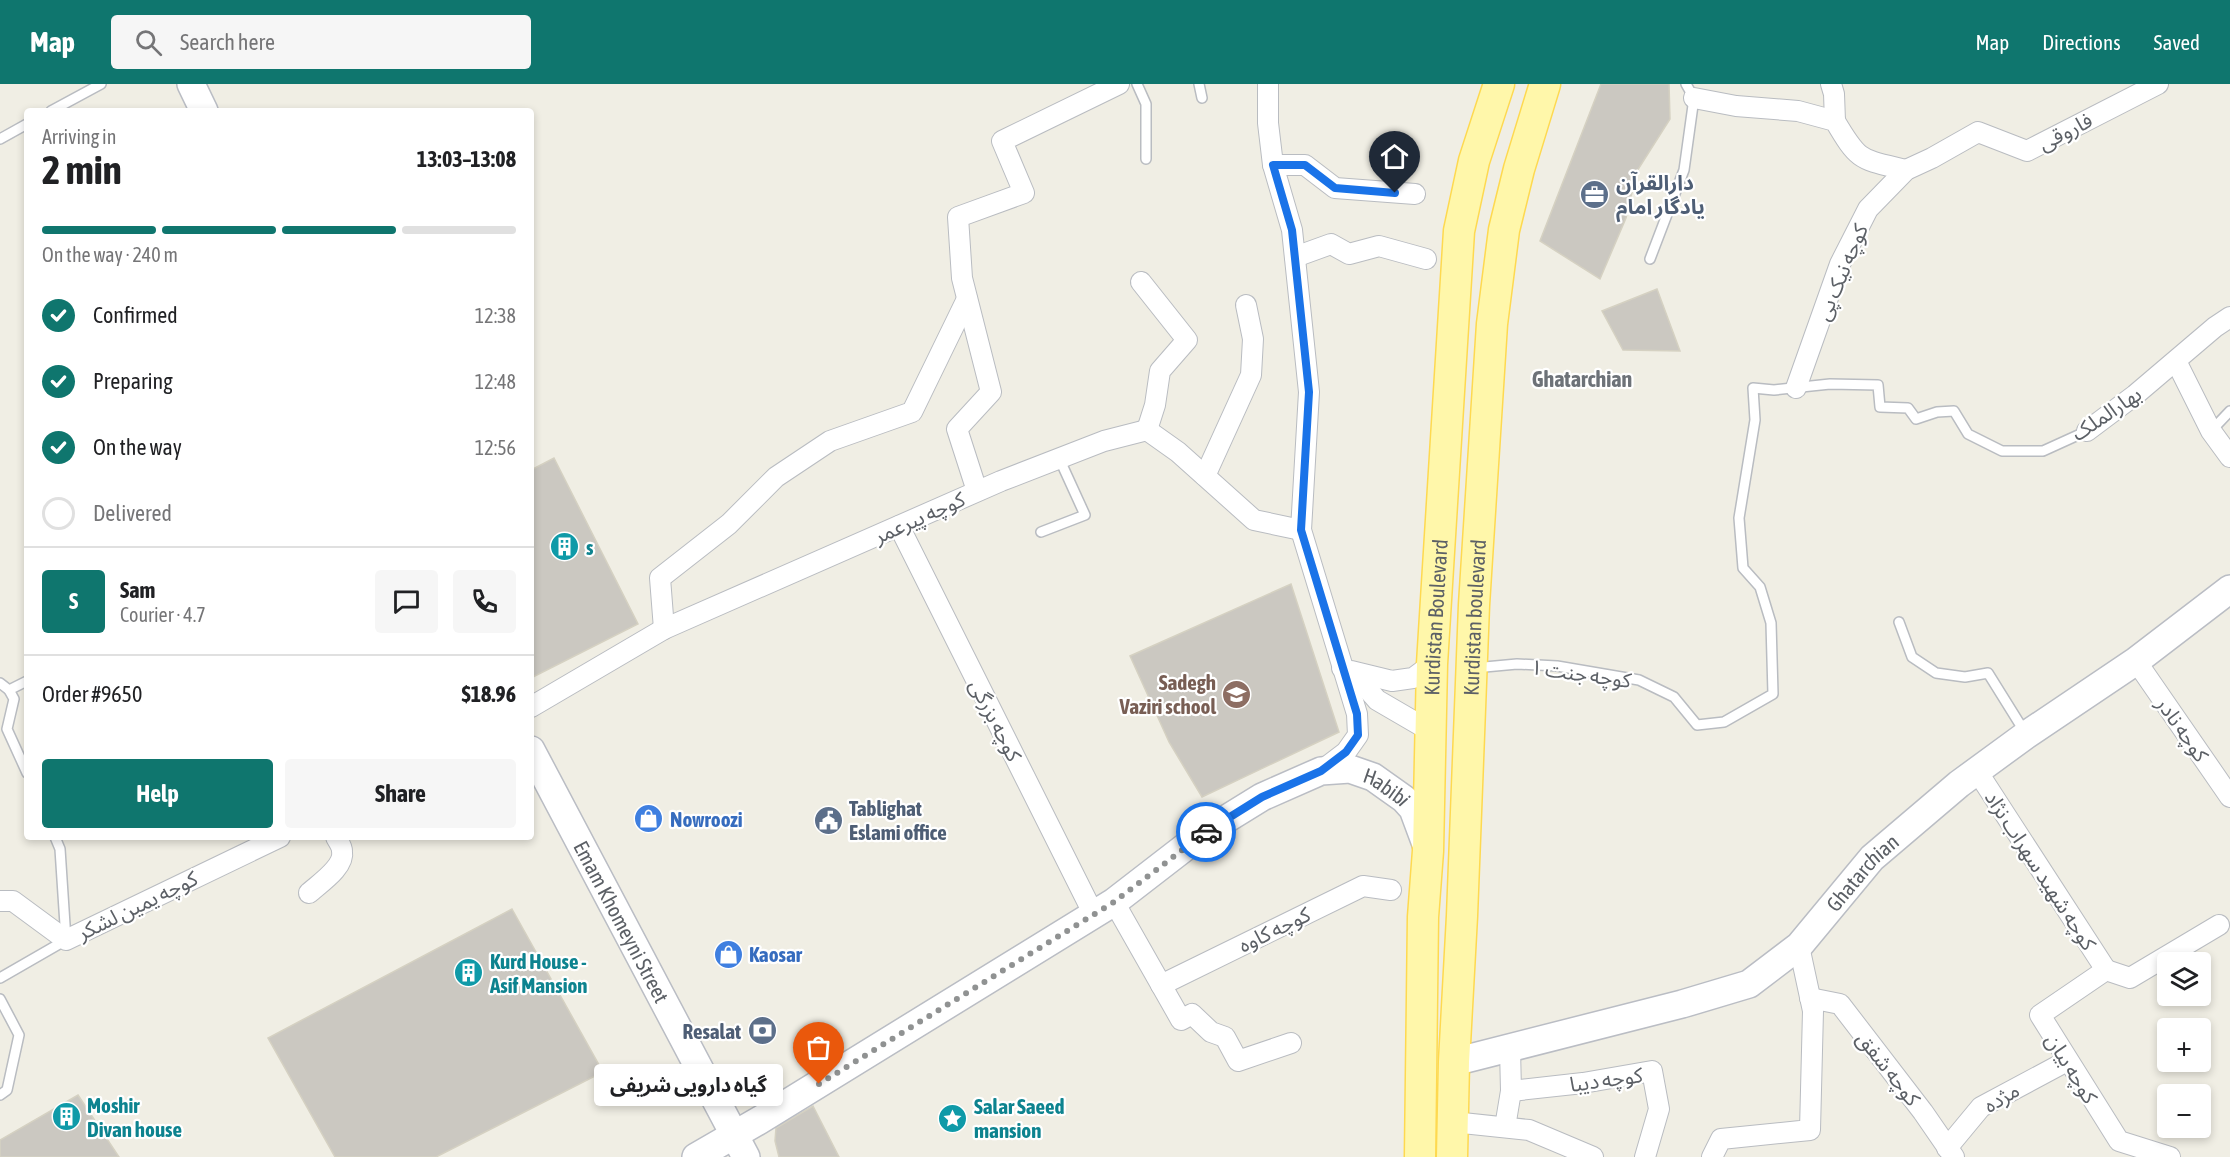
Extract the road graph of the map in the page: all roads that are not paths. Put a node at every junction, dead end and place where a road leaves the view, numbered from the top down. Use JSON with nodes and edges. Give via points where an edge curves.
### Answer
{"nodes":[{"id":1,"x":101,"y":84,"type":"edge"},
{"id":2,"x":191,"y":84,"type":"edge"},
{"id":3,"x":1119,"y":84,"type":"edge"},
{"id":4,"x":1137,"y":84,"type":"edge"},
{"id":5,"x":1199,"y":84,"type":"edge"},
{"id":6,"x":1268,"y":84,"type":"edge"},
{"id":7,"x":1500,"y":84,"type":"edge"},
{"id":8,"x":1545,"y":84,"type":"edge"},
{"id":9,"x":1831,"y":84,"type":"edge"},
{"id":10,"x":2158,"y":84,"type":"edge"},
{"id":11,"x":1690,"y":91,"type":"edge"},
{"id":12,"x":1202,"y":98,"type":"dead end"},
{"id":13,"x":57,"y":108,"type":"edge"},
{"id":14,"x":203,"y":108,"type":"edge"},
{"id":15,"x":1835,"y":121,"type":"junction"},
{"id":16,"x":24,"y":126,"type":"edge"},
{"id":17,"x":0,"y":139,"type":"edge"},
{"id":18,"x":1146,"y":159,"type":"dead end"},
{"id":19,"x":1273,"y":165,"type":"junction"},
{"id":20,"x":1906,"y":170,"type":"junction"},
{"id":21,"x":1415,"y":194,"type":"dead end"},
{"id":22,"x":1295,"y":257,"type":"junction"},
{"id":23,"x":1426,"y":259,"type":"dead end"},
{"id":24,"x":1650,"y":259,"type":"dead end"},
{"id":25,"x":1141,"y":282,"type":"dead end"},
{"id":26,"x":967,"y":298,"type":"junction"},
{"id":27,"x":1246,"y":305,"type":"dead end"},
{"id":28,"x":2230,"y":317,"type":"edge"},
{"id":29,"x":2176,"y":361,"type":"junction"},
{"id":30,"x":1796,"y":388,"type":"junction"},
{"id":31,"x":2230,"y":411,"type":"edge"},
{"id":32,"x":1148,"y":430,"type":"junction"},
{"id":33,"x":2088,"y":430,"type":"joint"},
{"id":34,"x":2211,"y":431,"type":"junction"},
{"id":35,"x":2230,"y":457,"type":"edge"},
{"id":36,"x":1059,"y":458,"type":"junction"},
{"id":37,"x":1205,"y":476,"type":"junction"},
{"id":38,"x":977,"y":491,"type":"junction"},
{"id":39,"x":898,"y":526,"type":"junction"},
{"id":40,"x":1301,"y":530,"type":"junction"},
{"id":41,"x":1041,"y":532,"type":"dead end"},
{"id":42,"x":2230,"y":589,"type":"edge"},
{"id":43,"x":1899,"y":622,"type":"dead end"},
{"id":44,"x":664,"y":629,"type":"junction"},
{"id":45,"x":2136,"y":661,"type":"junction"},
{"id":46,"x":1432,"y":664,"type":"junction"},
{"id":47,"x":1342,"y":668,"type":"junction"},
{"id":48,"x":1472,"y":668,"type":"junction"},
{"id":49,"x":24,"y":682,"type":"edge"},
{"id":50,"x":0,"y":683,"type":"edge"},
{"id":51,"x":9,"y":690,"type":"junction"},
{"id":52,"x":1773,"y":694,"type":"joint"},
{"id":53,"x":534,"y":705,"type":"edge"},
{"id":54,"x":1432,"y":732,"type":"junction"},
{"id":55,"x":2026,"y":735,"type":"junction"},
{"id":56,"x":534,"y":756,"type":"edge"},
{"id":57,"x":24,"y":766,"type":"edge"},
{"id":58,"x":1321,"y":771,"type":"junction"},
{"id":59,"x":1977,"y":771,"type":"junction"},
{"id":60,"x":2230,"y":797,"type":"edge"},
{"id":61,"x":56,"y":840,"type":"edge"},
{"id":62,"x":274,"y":840,"type":"edge"},
{"id":63,"x":337,"y":840,"type":"edge"},
{"id":64,"x":1428,"y":851,"type":"junction"},
{"id":65,"x":1390,"y":890,"type":"dead end"},
{"id":66,"x":309,"y":892,"type":"dead end"},
{"id":67,"x":0,"y":901,"type":"edge"},
{"id":68,"x":1104,"y":909,"type":"junction"},
{"id":69,"x":2219,"y":925,"type":"dead end"},
{"id":70,"x":66,"y":940,"type":"junction"},
{"id":71,"x":1799,"y":946,"type":"junction"},
{"id":72,"x":2106,"y":970,"type":"junction"},
{"id":73,"x":0,"y":978,"type":"edge"},
{"id":74,"x":1161,"y":985,"type":"junction"},
{"id":75,"x":1810,"y":998,"type":"junction"},
{"id":76,"x":0,"y":999,"type":"edge"},
{"id":77,"x":1291,"y":1043,"type":"dead end"},
{"id":78,"x":1510,"y":1049,"type":"junction"},
{"id":79,"x":2067,"y":1061,"type":"junction"},
{"id":80,"x":1454,"y":1062,"type":"junction"},
{"id":81,"x":1511,"y":1091,"type":"junction"},
{"id":82,"x":0,"y":1095,"type":"edge"},
{"id":83,"x":1453,"y":1122,"type":"junction"},
{"id":84,"x":1505,"y":1127,"type":"junction"},
{"id":85,"x":740,"y":1147,"type":"edge"},
{"id":86,"x":1950,"y":1152,"type":"edge"},
{"id":87,"x":696,"y":1157,"type":"edge"},
{"id":88,"x":1420,"y":1157,"type":"edge"},
{"id":89,"x":1452,"y":1157,"type":"edge"},
{"id":90,"x":1593,"y":1157,"type":"edge"},
{"id":91,"x":1645,"y":1157,"type":"edge"},
{"id":92,"x":1712,"y":1157,"type":"edge"},
{"id":93,"x":2170,"y":1157,"type":"edge"}],
"edges":[{"from":1,"to":13,"type":"lane"},
{"from":2,"to":14,"type":"street"},
{"from":3,"to":26,"type":"street","via":[[1002,141],[1024,193],[958,217]]},
{"from":4,"to":18,"type":"lane","via":[[1146,104]]},
{"from":5,"to":12,"type":"lane"},
{"from":6,"to":19,"type":"street"},
{"from":7,"to":46,"type":"main road","name":"Kurdistan Boulevard","via":[[1474,161],[1459,231]]},
{"from":8,"to":48,"type":"main road","name":"Kurdistan boulevard","via":[[1504,230],[1492,324]]},
{"from":9,"to":15,"type":"street"},
{"from":10,"to":20,"type":"street","name":"فاروقی","via":[[2027,151],[1978,132]]},
{"from":11,"to":15,"type":"street","via":[[1736,106],[1798,111]]},
{"from":11,"to":24,"type":"lane","via":[[1684,170]]},
{"from":15,"to":20,"type":"street","via":[[1851,149],[1865,160]]},
{"from":16,"to":17,"type":"lane"},
{"from":19,"to":21,"type":"street","via":[[1305,165],[1335,188]]},
{"from":19,"to":22,"type":"street","via":[[1292,230]]},
{"from":20,"to":30,"type":"street","name":"کوچه نیک پی","via":[[1868,210],[1840,264]]},
{"from":22,"to":23,"type":"street","via":[[1331,244],[1349,254],[1379,246]]},
{"from":22,"to":40,"type":"street","via":[[1309,392]]},
{"from":25,"to":32,"type":"street","via":[[1187,340],[1160,371]]},
{"from":26,"to":38,"type":"street","via":[[991,392],[957,429]]},
{"from":26,"to":44,"type":"street","via":[[912,411],[830,441],[776,477],[729,524],[660,578]]},
{"from":27,"to":37,"type":"street","via":[[1253,339],[1251,375]]},
{"from":28,"to":29,"type":"street","name":"بهارالملک"},
{"from":29,"to":33,"type":"street","name":"بهارالملک"},
{"from":29,"to":34,"type":"street"},
{"from":30,"to":33,"type":"lane","name":"بهارالملک","via":[[1878,385],[1880,407],[1908,408],[1916,420],[1954,411],[1968,434],[2002,451],[2043,451]]},
{"from":30,"to":52,"type":"lane","name":"بهارالملک","via":[[1753,387],[1755,420],[1739,518],[1743,568],[1760,587],[1771,623]]},
{"from":31,"to":34,"type":"lane"},
{"from":32,"to":36,"type":"street","name":"کوچه پیرعمر"},
{"from":32,"to":37,"type":"street"},
{"from":34,"to":35,"type":"street"},
{"from":36,"to":38,"type":"street","name":"کوچه پیرعمر"},
{"from":36,"to":41,"type":"lane","via":[[1085,515]]},
{"from":37,"to":40,"type":"street","via":[[1254,520]]},
{"from":38,"to":39,"type":"street","name":"کوچه پیرعمر"},
{"from":39,"to":44,"type":"street","name":"کوچه پیرعمر"},
{"from":39,"to":68,"type":"street","name":"کوچه بزرگی"},
{"from":40,"to":47,"type":"street"},
{"from":42,"to":45,"type":"street","name":"Ghatarchian"},
{"from":43,"to":55,"type":"lane","via":[[1912,657],[1936,673],[1965,677],[1988,673]]},
{"from":44,"to":53,"type":"street","name":"کوچه پیرعمر"},
{"from":45,"to":55,"type":"street","name":"Ghatarchian"},
{"from":45,"to":60,"type":"street","name":"کوچه نادر"},
{"from":46,"to":47,"type":"street","via":[[1413,678],[1392,681]]},
{"from":46,"to":54,"type":"main road","name":"Kurdistan Boulevard"},
{"from":47,"to":54,"type":"street","via":[[1377,700]]},
{"from":47,"to":58,"type":"street","via":[[1357,714],[1358,735],[1346,752]]},
{"from":48,"to":52,"type":"lane","name":"کوچه جنت ۱","via":[[1557,666],[1639,680],[1674,697],[1697,725],[1724,722]]},
{"from":48,"to":80,"type":"main road","name":"Kurdistan boulevard"},
{"from":49,"to":51,"type":"lane"},
{"from":50,"to":51,"type":"lane"},
{"from":51,"to":57,"type":"lane","via":[[14,699],[7,729]]},
{"from":54,"to":64,"type":"main road","name":"Kurdistan Boulevard"},
{"from":55,"to":59,"type":"street","name":"Ghatarchian"},
{"from":56,"to":85,"type":"street","name":"Emam Khomeyni Street"},
{"from":58,"to":64,"type":"street","name":"Habibi","via":[[1350,769],[1365,774],[1404,799],[1413,809]]},
{"from":58,"to":68,"type":"street","name":"Habibi","via":[[1262,797],[1202,834]]},
{"from":59,"to":71,"type":"street","name":"Ghatarchian","via":[[1872,858]]},
{"from":59,"to":72,"type":"street","name":"کوچه شهید سهراب نژاد"},
{"from":61,"to":70,"type":"lane"},
{"from":62,"to":70,"type":"street","name":"کوچه یمین لشکر"},
{"from":63,"to":66,"type":"street","via":[[342,859]]},
{"from":64,"to":88,"type":"main road","name":"Kurdistan Boulevard","via":[[1423,917]]},
{"from":65,"to":74,"type":"street","name":"کوچه کاوه","via":[[1363,886]]},
{"from":67,"to":70,"type":"street","name":"کوچه یمین لشکر","via":[[13,901]]},
{"from":68,"to":74,"type":"street","name":"کوچه بزرگی"},
{"from":68,"to":85,"type":"street","name":"Habibi"},
{"from":69,"to":72,"type":"street","via":[[2130,978]]},
{"from":70,"to":73,"type":"lane"},
{"from":71,"to":75,"type":"street"},
{"from":71,"to":78,"type":"street","name":"Ghatarchian","via":[[1749,984]]},
{"from":72,"to":79,"type":"street","name":"کوچه بیان","via":[[2040,1015]]},
{"from":74,"to":77,"type":"street","name":"کوچه بزرگی","via":[[1181,1020],[1192,1014],[1210,1032],[1225,1037],[1238,1061]]},
{"from":75,"to":86,"type":"street","name":"کوچه شفق","via":[[1840,1004]]},
{"from":75,"to":92,"type":"street","via":[[1810,1130],[1721,1139]]},
{"from":76,"to":82,"type":"lane","via":[[19,1035],[7,1090]]},
{"from":78,"to":80,"type":"street","name":"Ghatarchian"},
{"from":78,"to":81,"type":"street"},
{"from":79,"to":86,"type":"street","name":"مژده","via":[[1981,1107]]},
{"from":79,"to":93,"type":"street","name":"کوچه بیان","via":[[2119,1141]]},
{"from":80,"to":83,"type":"main road","name":"Kurdistan boulevard"},
{"from":81,"to":84,"type":"street"},
{"from":81,"to":91,"type":"street","name":"کوچه دیبا","via":[[1652,1071],[1659,1109]]},
{"from":83,"to":84,"type":"street"},
{"from":83,"to":89,"type":"main road","name":"Kurdistan boulevard"},
{"from":84,"to":90,"type":"street","via":[[1529,1131]]},
{"from":85,"to":87,"type":"street","name":"Habibi"}]}
